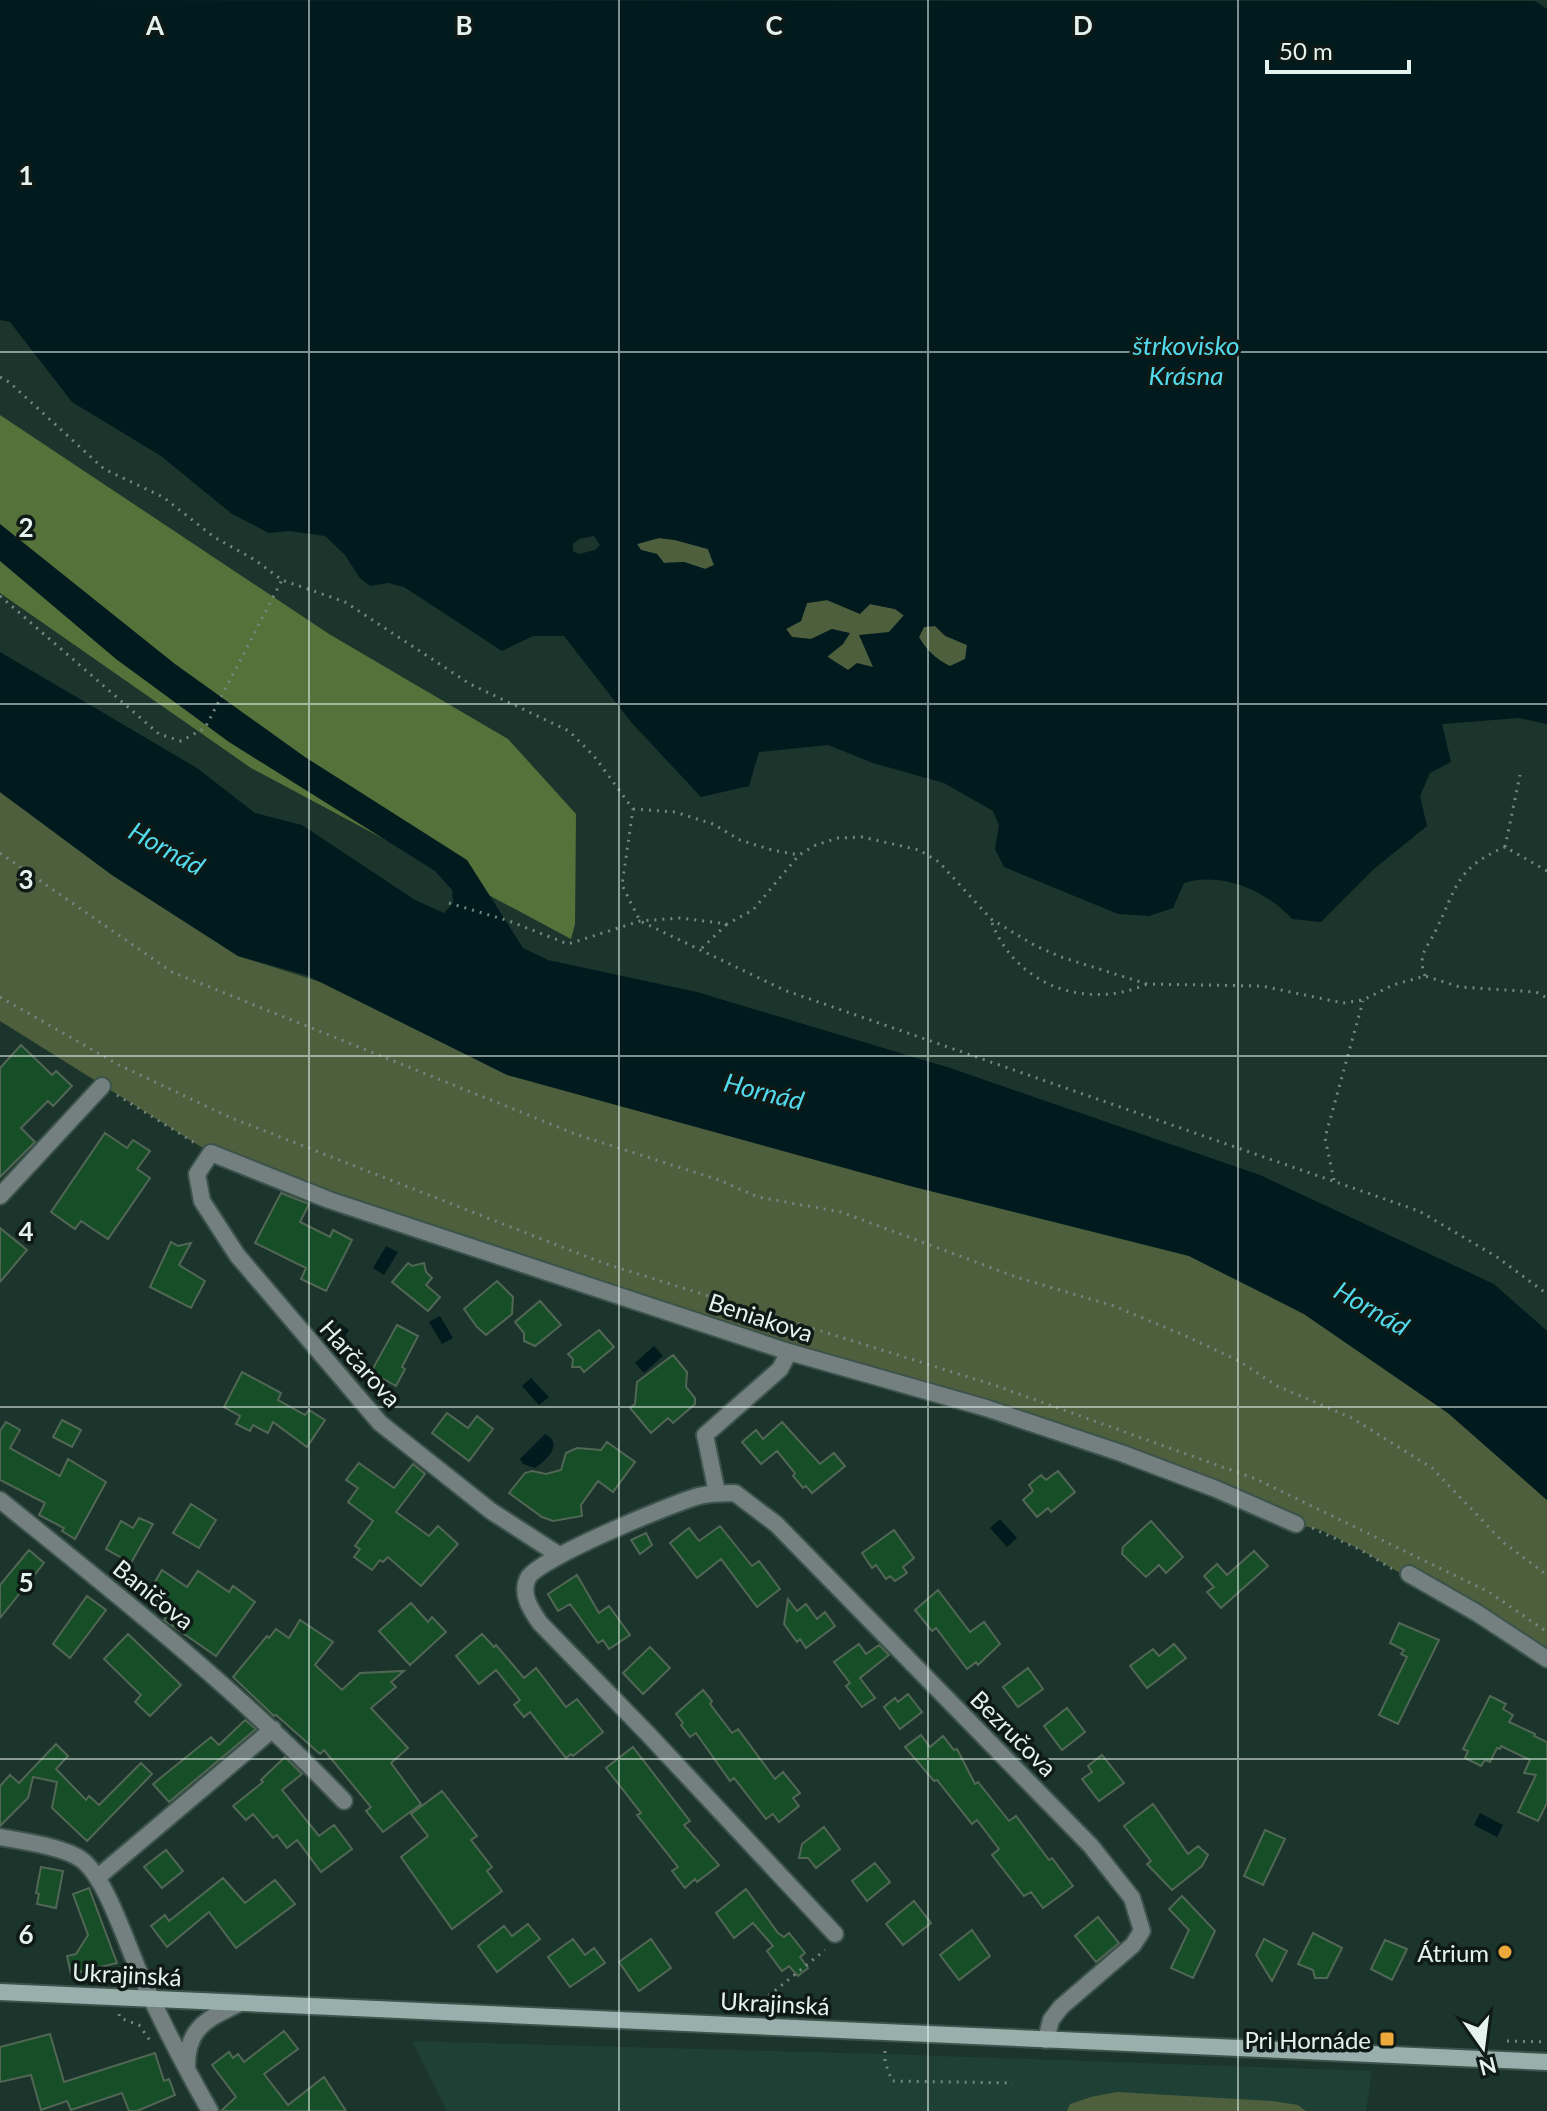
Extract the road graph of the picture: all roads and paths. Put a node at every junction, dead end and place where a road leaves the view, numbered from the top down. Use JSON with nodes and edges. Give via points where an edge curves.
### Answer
{"nodes":[{"id":1,"x":0,"y":377,"type":"edge"},
{"id":2,"x":282,"y":580,"type":"junction"},
{"id":3,"x":0,"y":596,"type":"edge"},
{"id":4,"x":1520,"y":775,"type":"dead end"},
{"id":5,"x":633,"y":809,"type":"junction"},
{"id":6,"x":1505,"y":847,"type":"junction"},
{"id":7,"x":0,"y":853,"type":"edge"},
{"id":8,"x":799,"y":855,"type":"junction"},
{"id":9,"x":1547,"y":871,"type":"edge"},
{"id":10,"x":449,"y":903,"type":"dead end"},
{"id":11,"x":991,"y":919,"type":"junction"},
{"id":12,"x":640,"y":921,"type":"junction"},
{"id":13,"x":727,"y":924,"type":"junction"},
{"id":14,"x":702,"y":948,"type":"junction"},
{"id":15,"x":1425,"y":976,"type":"junction"},
{"id":16,"x":1147,"y":984,"type":"junction"},
{"id":17,"x":0,"y":997,"type":"edge"},
{"id":18,"x":1547,"y":998,"type":"edge"},
{"id":19,"x":1363,"y":1000,"type":"junction"},
{"id":20,"x":102,"y":1086,"type":"joint"},
{"id":21,"x":211,"y":1153,"type":"junction"},
{"id":22,"x":1334,"y":1180,"type":"junction"},
{"id":23,"x":0,"y":1196,"type":"edge"},
{"id":24,"x":1547,"y":1294,"type":"edge"},
{"id":25,"x":789,"y":1352,"type":"junction"},
{"id":26,"x":717,"y":1493,"type":"junction"},
{"id":27,"x":0,"y":1500,"type":"edge"},
{"id":28,"x":1300,"y":1525,"type":"joint"},
{"id":29,"x":559,"y":1555,"type":"junction"},
{"id":30,"x":1409,"y":1574,"type":"joint"},
{"id":31,"x":1547,"y":1575,"type":"edge"},
{"id":32,"x":1547,"y":1632,"type":"edge"},
{"id":33,"x":1547,"y":1659,"type":"edge"},
{"id":34,"x":273,"y":1729,"type":"junction"},
{"id":35,"x":344,"y":1801,"type":"dead end"},
{"id":36,"x":0,"y":1837,"type":"edge"},
{"id":37,"x":98,"y":1877,"type":"junction"},
{"id":38,"x":835,"y":1934,"type":"joint"},
{"id":39,"x":0,"y":1992,"type":"edge"},
{"id":40,"x":153,"y":2000,"type":"junction"},
{"id":41,"x":238,"y":2004,"type":"junction"},
{"id":42,"x":757,"y":2026,"type":"junction"},
{"id":43,"x":886,"y":2032,"type":"junction"},
{"id":44,"x":1046,"y":2040,"type":"junction"},
{"id":45,"x":1547,"y":2062,"type":"edge"},
{"id":46,"x":187,"y":2070,"type":"junction"},
{"id":47,"x":1013,"y":2083,"type":"dead end"},
{"id":48,"x":210,"y":2111,"type":"edge"}],
"edges":[{"from":1,"to":2,"type":"path","via":[[104,469],[163,497]]},
{"from":2,"to":3,"type":"path","via":[[205,728],[181,741],[159,734]]},
{"from":2,"to":5,"type":"path","via":[[345,602],[470,684],[569,731]]},
{"from":4,"to":6,"type":"path"},
{"from":5,"to":8,"type":"path","via":[[675,812],[713,824],[740,840]]},
{"from":5,"to":12,"type":"path","via":[[622,885]]},
{"from":6,"to":9,"type":"path"},
{"from":6,"to":15,"type":"path","via":[[1460,879],[1421,956]]},
{"from":7,"to":31,"type":"path","via":[[172,972],[578,1135],[758,1197],[841,1212],[1019,1278],[1114,1306],[1188,1337],[1277,1386],[1352,1418],[1432,1468],[1504,1543]]},
{"from":8,"to":11,"type":"path","via":[[838,838],[862,837],[919,850],[956,878]]},
{"from":8,"to":13,"type":"path","via":[[753,910]]},
{"from":10,"to":12,"type":"path","via":[[568,944]]},
{"from":11,"to":16,"type":"path","via":[[1061,957]]},
{"from":11,"to":16,"type":"path","via":[[1012,958],[1045,984],[1099,996]]},
{"from":12,"to":13,"type":"path","via":[[680,918]]},
{"from":12,"to":14,"type":"path"},
{"from":13,"to":14,"type":"path"},
{"from":14,"to":22,"type":"path","via":[[784,990]]},
{"from":15,"to":18,"type":"path","via":[[1460,987],[1536,992]]},
{"from":15,"to":19,"type":"path"},
{"from":16,"to":19,"type":"path","via":[[1262,986],[1343,1003]]},
{"from":17,"to":32,"type":"path","via":[[119,1065],[229,1117],[603,1263],[994,1385],[1256,1479],[1489,1592]]},
{"from":19,"to":22,"type":"path","via":[[1325,1138]]},
{"from":20,"to":21,"type":"path"},
{"from":20,"to":23,"type":"street"},
{"from":21,"to":25,"type":"street","name":"Beniakova","via":[[329,1200]]},
{"from":21,"to":29,"type":"street","name":"Harčarova","via":[[197,1174],[202,1201],[237,1255],[321,1356],[380,1423],[491,1511]]},
{"from":22,"to":24,"type":"path","via":[[1419,1211]]},
{"from":25,"to":26,"type":"street","via":[[780,1369],[705,1435]]},
{"from":25,"to":28,"type":"street","name":"Beniakova","via":[[1121,1453]]},
{"from":26,"to":29,"type":"street","via":[[671,1506]]},
{"from":26,"to":44,"type":"street","name":"Bezručova","via":[[735,1493],[776,1524],[1091,1846],[1132,1898],[1142,1931],[1133,1945],[1061,2007]]},
{"from":27,"to":34,"type":"street","name":"Baničova","via":[[157,1626]]},
{"from":28,"to":30,"type":"path","via":[[1321,1530]]},
{"from":29,"to":38,"type":"street","via":[[526,1581],[530,1608],[540,1623]]},
{"from":30,"to":33,"type":"street"},
{"from":34,"to":35,"type":"street","name":"Baničova"},
{"from":34,"to":37,"type":"street"},
{"from":36,"to":37,"type":"street","via":[[82,1859]]},
{"from":37,"to":40,"type":"street"},
{"from":38,"to":42,"type":"path","via":[[831,1945],[761,2002]]},
{"from":39,"to":40,"type":"main road","name":"Ukrajinská"},
{"from":40,"to":41,"type":"main road","name":"Ukrajinská"},
{"from":40,"to":46,"type":"street"},
{"from":41,"to":42,"type":"main road","name":"Ukrajinská"},
{"from":41,"to":46,"type":"street","via":[[198,2028],[187,2052]]},
{"from":42,"to":43,"type":"main road","name":"Ukrajinská"},
{"from":43,"to":44,"type":"main road","name":"Ukrajinská"},
{"from":43,"to":47,"type":"path","via":[[885,2062],[892,2081]]},
{"from":44,"to":45,"type":"main road","name":"Ukrajinská"},
{"from":46,"to":48,"type":"street"}]}
